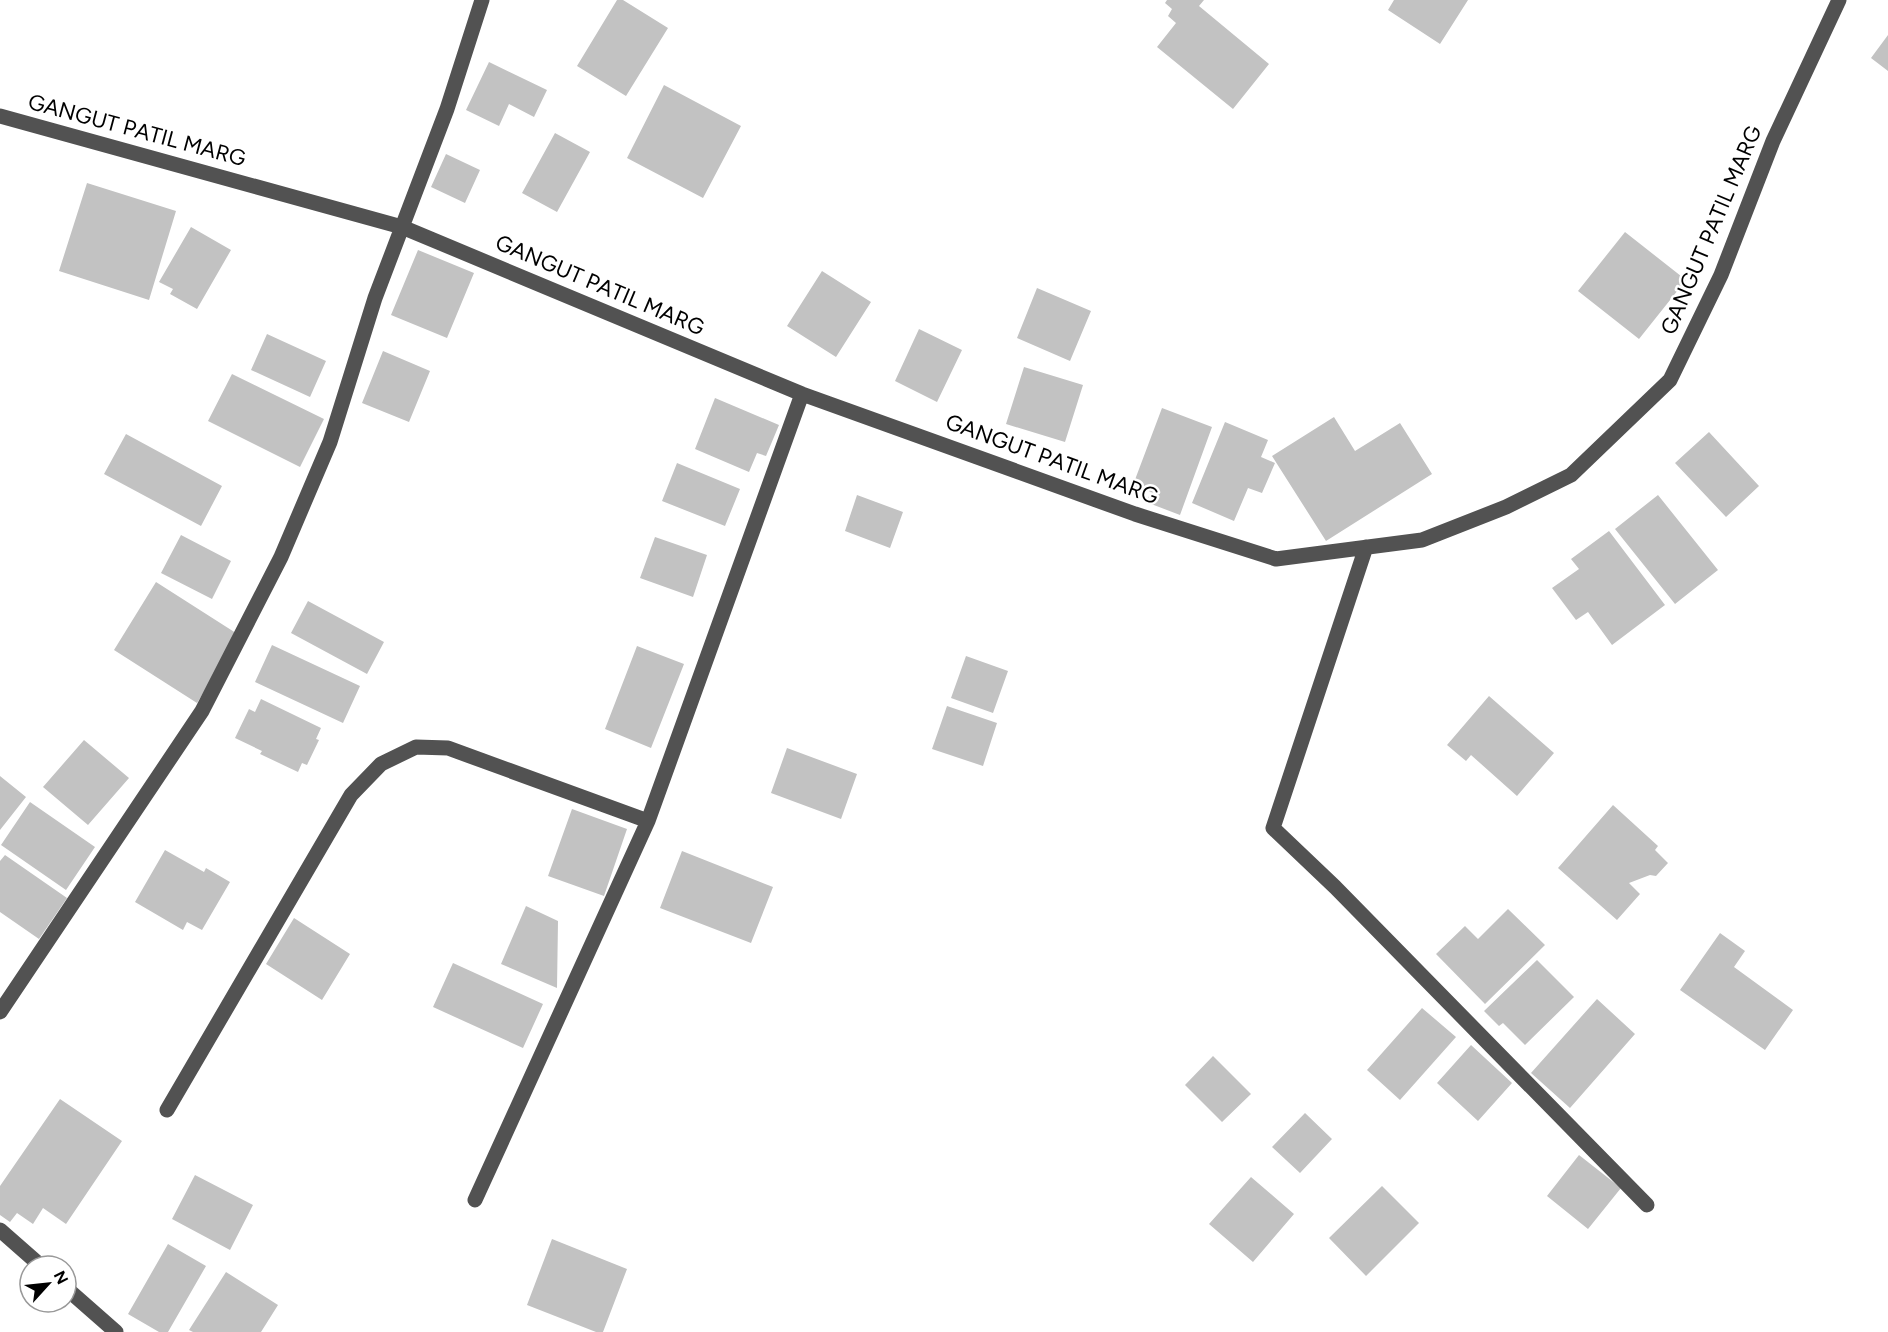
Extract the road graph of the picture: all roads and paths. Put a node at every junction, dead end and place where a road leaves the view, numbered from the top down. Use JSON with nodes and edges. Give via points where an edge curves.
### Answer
{"nodes":[{"id":1,"x":482,"y":0,"type":"edge"},
{"id":2,"x":1839,"y":0,"type":"edge"},
{"id":3,"x":0,"y":116,"type":"edge"},
{"id":4,"x":402,"y":227,"type":"junction"},
{"id":5,"x":802,"y":394,"type":"junction"},
{"id":6,"x":1366,"y":547,"type":"junction"},
{"id":7,"x":648,"y":821,"type":"junction"},
{"id":8,"x":0,"y":1012,"type":"edge"},
{"id":9,"x":167,"y":1110,"type":"dead end"},
{"id":10,"x":475,"y":1200,"type":"dead end"},
{"id":11,"x":1647,"y":1205,"type":"dead end"},
{"id":12,"x":0,"y":1230,"type":"edge"},
{"id":13,"x":27,"y":1254,"type":"edge"},
{"id":14,"x":78,"y":1299,"type":"edge"},
{"id":15,"x":116,"y":1332,"type":"edge"}],
"edges":[{"from":1,"to":4,"type":"street","via":[[447,109]]},
{"from":2,"to":6,"type":"street","name":"GANGUT PATIL MARG","via":[[1773,141],[1721,275],[1670,380],[1571,475],[1506,507],[1422,540]]},
{"from":3,"to":4,"type":"street","name":"GANGUT PATIL MARG"},
{"from":4,"to":5,"type":"street","name":"GANGUT PATIL MARG"},
{"from":4,"to":8,"type":"street","via":[[375,298],[330,442],[255,609],[202,711]]},
{"from":5,"to":6,"type":"street","name":"GANGUT PATIL MARG","via":[[1135,514],[1276,559]]},
{"from":5,"to":7,"type":"street"},
{"from":6,"to":11,"type":"street","via":[[1273,828]]},
{"from":7,"to":9,"type":"street","via":[[448,748],[416,747],[381,764],[351,795]]},
{"from":7,"to":10,"type":"street"},
{"from":12,"to":13,"type":"street"},
{"from":14,"to":15,"type":"street"}]}
